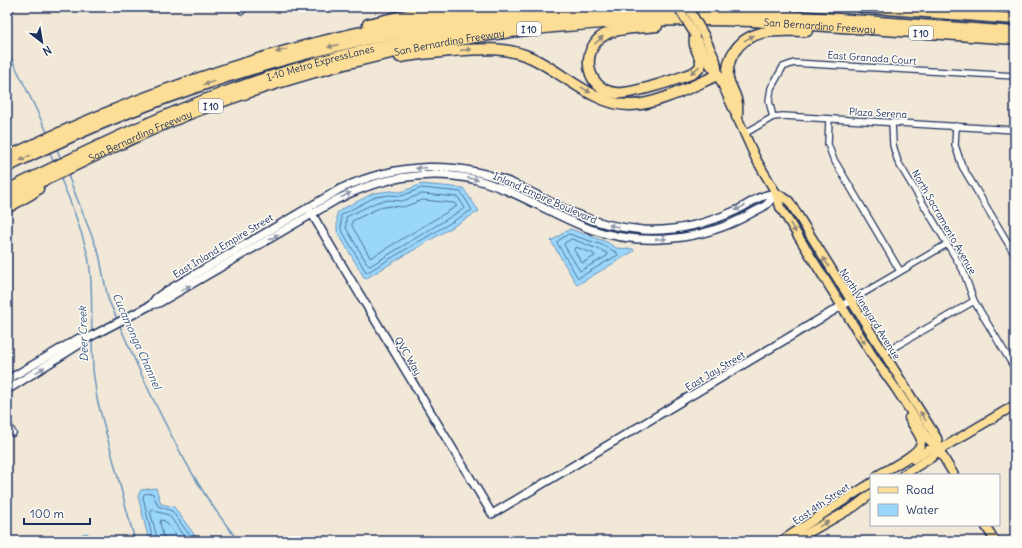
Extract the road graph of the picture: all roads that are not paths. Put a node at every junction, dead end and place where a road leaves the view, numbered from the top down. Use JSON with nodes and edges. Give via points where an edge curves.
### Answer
{"nodes":[{"id":1,"x":9,"y":7,"type":"edge"},
{"id":2,"x":441,"y":7,"type":"edge"},
{"id":3,"x":512,"y":7,"type":"edge"},
{"id":4,"x":621,"y":7,"type":"edge"},
{"id":5,"x":678,"y":7,"type":"edge"},
{"id":6,"x":688,"y":7,"type":"edge"},
{"id":7,"x":751,"y":7,"type":"edge"},
{"id":8,"x":861,"y":7,"type":"edge"},
{"id":9,"x":892,"y":8,"type":"edge"},
{"id":10,"x":7,"y":10,"type":"edge"},
{"id":11,"x":1015,"y":19,"type":"edge"},
{"id":12,"x":703,"y":20,"type":"junction"},
{"id":13,"x":1015,"y":25,"type":"edge"},
{"id":14,"x":885,"y":30,"type":"junction"},
{"id":15,"x":1015,"y":32,"type":"edge"},
{"id":16,"x":700,"y":35,"type":"junction"},
{"id":17,"x":333,"y":38,"type":"junction"},
{"id":18,"x":1015,"y":39,"type":"edge"},
{"id":19,"x":358,"y":60,"type":"junction"},
{"id":20,"x":718,"y":75,"type":"junction"},
{"id":21,"x":1015,"y":76,"type":"edge"},
{"id":22,"x":773,"y":117,"type":"junction"},
{"id":23,"x":737,"y":118,"type":"junction"},
{"id":24,"x":829,"y":119,"type":"junction"},
{"id":25,"x":892,"y":122,"type":"junction"},
{"id":26,"x":956,"y":126,"type":"junction"},
{"id":27,"x":1015,"y":130,"type":"edge"},
{"id":28,"x":744,"y":134,"type":"junction"},
{"id":29,"x":57,"y":135,"type":"junction"},
{"id":30,"x":40,"y":143,"type":"junction"},
{"id":31,"x":7,"y":150,"type":"edge"},
{"id":32,"x":7,"y":157,"type":"edge"},
{"id":33,"x":70,"y":164,"type":"junction"},
{"id":34,"x":7,"y":167,"type":"edge"},
{"id":35,"x":52,"y":172,"type":"junction"},
{"id":36,"x":7,"y":190,"type":"edge"},
{"id":37,"x":776,"y":193,"type":"junction"},
{"id":38,"x":7,"y":198,"type":"edge"},
{"id":39,"x":308,"y":207,"type":"junction"},
{"id":40,"x":7,"y":208,"type":"edge"},
{"id":41,"x":312,"y":214,"type":"junction"},
{"id":42,"x":948,"y":244,"type":"junction"},
{"id":43,"x":1015,"y":255,"type":"edge"},
{"id":44,"x":900,"y":270,"type":"junction"},
{"id":45,"x":850,"y":301,"type":"junction"},
{"id":46,"x":974,"y":301,"type":"junction"},
{"id":47,"x":151,"y":305,"type":"junction"},
{"id":48,"x":842,"y":306,"type":"junction"},
{"id":49,"x":88,"y":338,"type":"junction"},
{"id":50,"x":884,"y":353,"type":"junction"},
{"id":51,"x":874,"y":358,"type":"junction"},
{"id":52,"x":1015,"y":369,"type":"edge"},
{"id":53,"x":7,"y":380,"type":"edge"},
{"id":54,"x":906,"y":389,"type":"junction"},
{"id":55,"x":7,"y":390,"type":"edge"},
{"id":56,"x":906,"y":404,"type":"junction"},
{"id":57,"x":1015,"y":405,"type":"edge"},
{"id":58,"x":7,"y":423,"type":"edge"},
{"id":59,"x":13,"y":433,"type":"dead end"},
{"id":60,"x":939,"y":450,"type":"junction"},
{"id":61,"x":880,"y":474,"type":"edge"},
{"id":62,"x":887,"y":474,"type":"edge"},
{"id":63,"x":905,"y":474,"type":"edge"},
{"id":64,"x":953,"y":474,"type":"edge"},
{"id":65,"x":870,"y":480,"type":"edge"},
{"id":66,"x":870,"y":484,"type":"edge"},
{"id":67,"x":860,"y":490,"type":"junction"},
{"id":68,"x":870,"y":495,"type":"edge"},
{"id":69,"x":492,"y":514,"type":"joint"},
{"id":70,"x":986,"y":526,"type":"edge"},
{"id":71,"x":781,"y":541,"type":"edge"},
{"id":72,"x":794,"y":541,"type":"edge"},
{"id":73,"x":995,"y":541,"type":"edge"}],
"edges":[{"from":1,"to":10,"type":"highway"},
{"from":2,"to":17,"type":"highway","via":[[356,27]]},
{"from":3,"to":17,"type":"highway","via":[[431,18]]},
{"from":4,"to":29,"type":"highway","name":"I-10 Metro ExpressLanes","one_way":true,"via":[[507,15],[362,40],[292,57],[230,76]]},
{"from":5,"to":16,"type":"main road","name":"North Vineyard Avenue","bridge":true},
{"from":6,"to":16,"type":"main road","name":"North Vineyard Avenue","bridge":true},
{"from":7,"to":13,"type":"highway"},
{"from":8,"to":9,"type":"highway","number":"I 10"},
{"from":9,"to":11,"type":"highway","number":"I 10"},
{"from":12,"to":14,"type":"highway","name":"San Bernardino Freeway","number":"I 10"},
{"from":16,"to":12,"type":"highway","one_way":true,"via":[[695,44],[701,64],[697,71],[687,75],[616,93],[600,86],[590,72],[588,60],[591,50],[597,40],[607,33]]},
{"from":12,"to":19,"type":"highway","name":"San Bernardino Freeway","number":"I 10","via":[[609,22],[506,31]]},
{"from":14,"to":18,"type":"highway","name":"San Bernardino Freeway","number":"I 10"},
{"from":23,"to":14,"type":"highway","one_way":true,"via":[[736,100],[728,80],[728,69],[733,53],[748,37],[776,31],[859,34]]},
{"from":15,"to":33,"type":"highway","name":"I-10 Metro ExpressLanes","via":[[770,14],[719,13],[603,15],[483,27],[352,53],[267,78],[166,115]]},
{"from":16,"to":20,"type":"main road","name":"North Vineyard Avenue","via":[[716,61]]},
{"from":17,"to":29,"type":"highway","one_way":true,"via":[[275,53],[211,74],[109,112]]},
{"from":19,"to":20,"type":"highway","one_way":true,"via":[[467,49],[503,50],[531,58],[606,101],[628,106],[640,105]]},
{"from":19,"to":33,"type":"highway","name":"San Bernardino Freeway","number":"I 10","via":[[280,82],[193,112]]},
{"from":20,"to":23,"type":"main road","name":"North Vineyard Avenue"},
{"from":21,"to":22,"type":"street","name":"East Granada Court","via":[[794,63],[782,67],[771,88],[769,101]]},
{"from":22,"to":24,"type":"street","name":"Plaza Serena"},
{"from":22,"to":28,"type":"street","name":"Plaza Serena"},
{"from":23,"to":28,"type":"main road","name":"North Vineyard Avenue"},
{"from":24,"to":25,"type":"street","name":"Plaza Serena"},
{"from":24,"to":44,"type":"street","via":[[828,144],[833,158]]},
{"from":25,"to":26,"type":"street","name":"Plaza Serena"},
{"from":25,"to":42,"type":"street","name":"North Sacramento Avenue","via":[[893,145],[898,162]]},
{"from":26,"to":27,"type":"street","name":"Plaza Serena"},
{"from":26,"to":43,"type":"street","via":[[955,145],[962,166]]},
{"from":28,"to":37,"type":"main road","name":"North Vineyard Avenue"},
{"from":29,"to":30,"type":"highway"},
{"from":30,"to":31,"type":"highway"},
{"from":30,"to":32,"type":"highway"},
{"from":30,"to":34,"type":"highway","one_way":true},
{"from":33,"to":35,"type":"highway","name":"San Bernardino Freeway","number":"I 10"},
{"from":35,"to":36,"type":"highway"},
{"from":35,"to":38,"type":"highway","name":"San Bernardino Freeway","number":"I 10"},
{"from":35,"to":40,"type":"highway","via":[[31,194]]},
{"from":37,"to":39,"type":"main road","name":"Inland Empire Boulevard","one_way":true,"via":[[762,196],[706,222],[686,227],[645,230],[600,223],[575,214],[515,184],[478,172],[422,167],[394,171],[358,181]]},
{"from":41,"to":37,"type":"main road","name":"Inland Empire Boulevard","one_way":true,"via":[[354,190],[388,180],[444,175],[498,186],[572,222],[608,235],[654,239],[700,234],[725,226],[766,205]]},
{"from":45,"to":37,"type":"main road","name":"North Vineyard Avenue","one_way":true,"via":[[789,201]]},
{"from":37,"to":48,"type":"main road","name":"North Vineyard Avenue","one_way":true,"via":[[780,207]]},
{"from":39,"to":41,"type":"main road","name":"QVC Way"},
{"from":39,"to":47,"type":"main road","name":"East Inland Empire Street","via":[[163,293]]},
{"from":47,"to":41,"type":"main road","name":"East Inland Empire Street","one_way":true,"via":[[179,292]]},
{"from":41,"to":69,"type":"main road","name":"QVC Way"},
{"from":42,"to":44,"type":"street","name":"East Jay Street"},
{"from":42,"to":46,"type":"street","name":"North Sacramento Avenue","via":[[964,270]]},
{"from":44,"to":45,"type":"street","name":"East Jay Street"},
{"from":45,"to":48,"type":"main road","name":"East Jay Street"},
{"from":45,"to":50,"type":"main road","name":"North Vineyard Avenue"},
{"from":46,"to":50,"type":"street"},
{"from":46,"to":52,"type":"street","name":"North Sacramento Avenue"},
{"from":47,"to":49,"type":"main road","name":"East Inland Empire Street"},
{"from":48,"to":51,"type":"main road","name":"North Vineyard Avenue","one_way":true},
{"from":48,"to":69,"type":"main road","name":"East Jay Street"},
{"from":49,"to":53,"type":"main road","via":[[79,338]]},
{"from":55,"to":49,"type":"main road","one_way":true},
{"from":50,"to":54,"type":"main road","name":"North Vineyard Avenue"},
{"from":51,"to":54,"type":"main road","via":[[882,363],[899,386]]},
{"from":51,"to":56,"type":"main road","name":"North Vineyard Avenue"},
{"from":60,"to":54,"type":"main road","name":"North Vineyard Avenue","one_way":true,"via":[[937,438]]},
{"from":56,"to":60,"type":"main road","name":"North Vineyard Avenue","via":[[929,440]]},
{"from":56,"to":61,"type":"main road","via":[[906,412],[922,441],[921,446],[916,452]]},
{"from":57,"to":60,"type":"main road"},
{"from":58,"to":59,"type":"street"},
{"from":60,"to":62,"type":"main road","via":[[928,450]]},
{"from":60,"to":63,"type":"main road","via":[[932,458]]},
{"from":60,"to":64,"type":"main road","name":"North Vineyard Avenue"},
{"from":65,"to":67,"type":"main road"},
{"from":66,"to":67,"type":"main road","name":"East 4th Street"},
{"from":67,"to":71,"type":"main road","name":"East 4th Street"},
{"from":72,"to":68,"type":"main road","name":"East 4th Street","one_way":true,"via":[[854,507]]},
{"from":70,"to":73,"type":"main road"}]}
